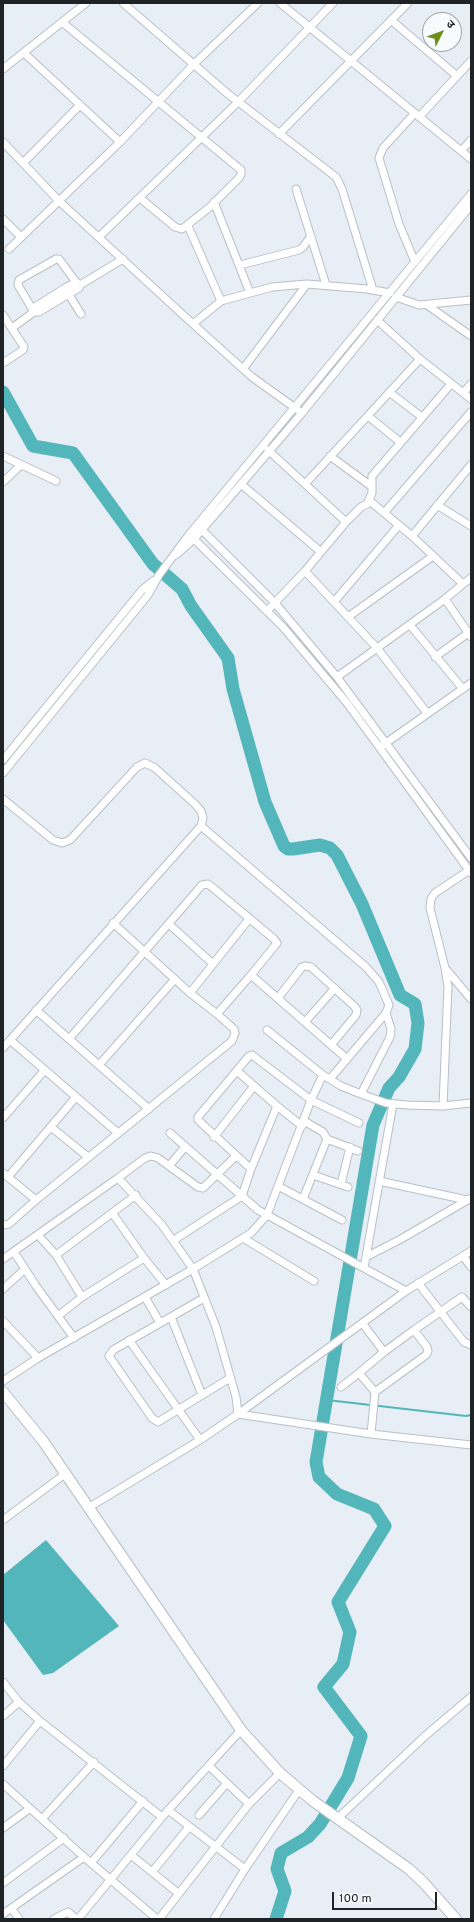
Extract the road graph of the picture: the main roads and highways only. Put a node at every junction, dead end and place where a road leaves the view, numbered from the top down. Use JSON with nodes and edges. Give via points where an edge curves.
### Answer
{"nodes":[{"id":1,"x":3,"y":1392,"type":"edge"},
{"id":2,"x":456,"y":1919,"type":"edge"}],
"edges":[{"from":1,"to":2,"type":"main road","via":[[42,1441],[241,1730],[299,1790],[424,1882]]}]}
